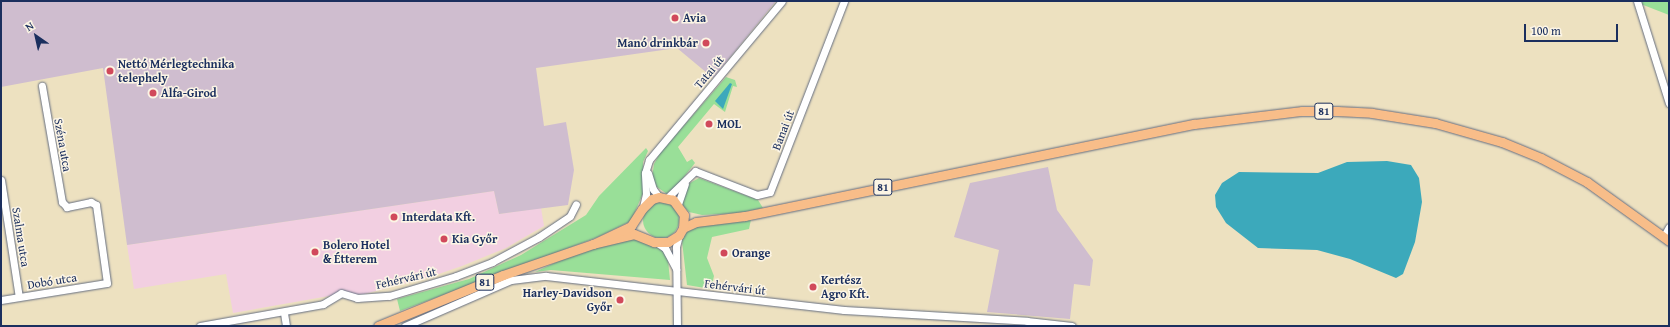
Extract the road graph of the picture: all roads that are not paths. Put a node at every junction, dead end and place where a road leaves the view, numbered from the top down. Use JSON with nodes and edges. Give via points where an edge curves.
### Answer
{"nodes":[{"id":1,"x":782,"y":1,"type":"edge"},
{"id":2,"x":844,"y":1,"type":"edge"},
{"id":3,"x":1637,"y":1,"type":"edge"},
{"id":4,"x":42,"y":86,"type":"dead end"},
{"id":5,"x":1669,"y":103,"type":"edge"},
{"id":6,"x":652,"y":157,"type":"junction"},
{"id":7,"x":694,"y":171,"type":"junction"},
{"id":8,"x":1,"y":180,"type":"edge"},
{"id":9,"x":663,"y":197,"type":"junction"},
{"id":10,"x":576,"y":204,"type":"dead end"},
{"id":11,"x":680,"y":207,"type":"junction"},
{"id":12,"x":640,"y":212,"type":"junction"},
{"id":13,"x":713,"y":219,"type":"junction"},
{"id":14,"x":1669,"y":227,"type":"edge"},
{"id":15,"x":681,"y":231,"type":"junction"},
{"id":16,"x":1666,"y":238,"type":"edge"},
{"id":17,"x":651,"y":240,"type":"junction"},
{"id":18,"x":593,"y":244,"type":"junction"},
{"id":19,"x":676,"y":270,"type":"junction"},
{"id":20,"x":107,"y":283,"type":"joint"},
{"id":21,"x":678,"y":291,"type":"junction"},
{"id":22,"x":19,"y":298,"type":"junction"},
{"id":23,"x":1,"y":300,"type":"edge"},
{"id":24,"x":284,"y":312,"type":"junction"},
{"id":25,"x":200,"y":326,"type":"edge"},
{"id":26,"x":286,"y":326,"type":"edge"},
{"id":27,"x":378,"y":326,"type":"edge"},
{"id":28,"x":405,"y":326,"type":"edge"},
{"id":29,"x":677,"y":326,"type":"edge"},
{"id":30,"x":1072,"y":326,"type":"edge"}],
"edges":[{"from":1,"to":6,"type":"street","name":"Tatai út"},
{"from":2,"to":7,"type":"street","name":"Banai út","via":[[770,192],[757,195]]},
{"from":3,"to":5,"type":"street"},
{"from":4,"to":20,"type":"street","name":"Széna utca","via":[[62,202],[67,207],[91,202],[96,205]]},
{"from":6,"to":9,"type":"street","via":[[649,178]]},
{"from":6,"to":12,"type":"street","name":"Tatai út","via":[[646,167],[646,194]]},
{"from":7,"to":9,"type":"street"},
{"from":7,"to":11,"type":"street","via":[[680,194]]},
{"from":8,"to":22,"type":"street","name":"Szalma utca"},
{"from":9,"to":11,"type":"main road","number":"81"},
{"from":9,"to":12,"type":"main road","number":"81","via":[[652,199]]},
{"from":10,"to":24,"type":"street","name":"Fehérvári út","via":[[570,216],[539,237],[492,262],[456,276],[388,296],[358,298],[341,293],[323,304]]},
{"from":11,"to":13,"type":"main road","number":"81","via":[[695,216]]},
{"from":11,"to":15,"type":"main road"},
{"from":12,"to":17,"type":"main road","via":[[640,228]]},
{"from":12,"to":18,"type":"main road","number":"81","via":[[627,228]]},
{"from":13,"to":15,"type":"main road","number":"81","via":[[696,222]]},
{"from":13,"to":16,"type":"main road","number":"81","via":[[752,214],[1194,124],[1295,112],[1337,111],[1436,122],[1502,142],[1541,158],[1587,182]]},
{"from":14,"to":16,"type":"street"},
{"from":15,"to":17,"type":"main road","number":"81","via":[[668,242]]},
{"from":15,"to":19,"type":"street","via":[[676,242]]},
{"from":17,"to":18,"type":"main road","number":"81","via":[[634,234]]},
{"from":17,"to":19,"type":"street","via":[[665,248]]},
{"from":18,"to":27,"type":"main road","number":"81","via":[[503,275]]},
{"from":19,"to":21,"type":"street"},
{"from":20,"to":22,"type":"street","name":"Dobó utca"},
{"from":21,"to":28,"type":"street","name":"Fehérvári út","via":[[546,276],[511,280]]},
{"from":21,"to":29,"type":"street"},
{"from":21,"to":30,"type":"street","name":"Fehérvári út","via":[[844,310]]},
{"from":22,"to":23,"type":"street","name":"Dobó utca"},
{"from":24,"to":25,"type":"street","name":"Fehérvári út"},
{"from":24,"to":26,"type":"street"}]}
